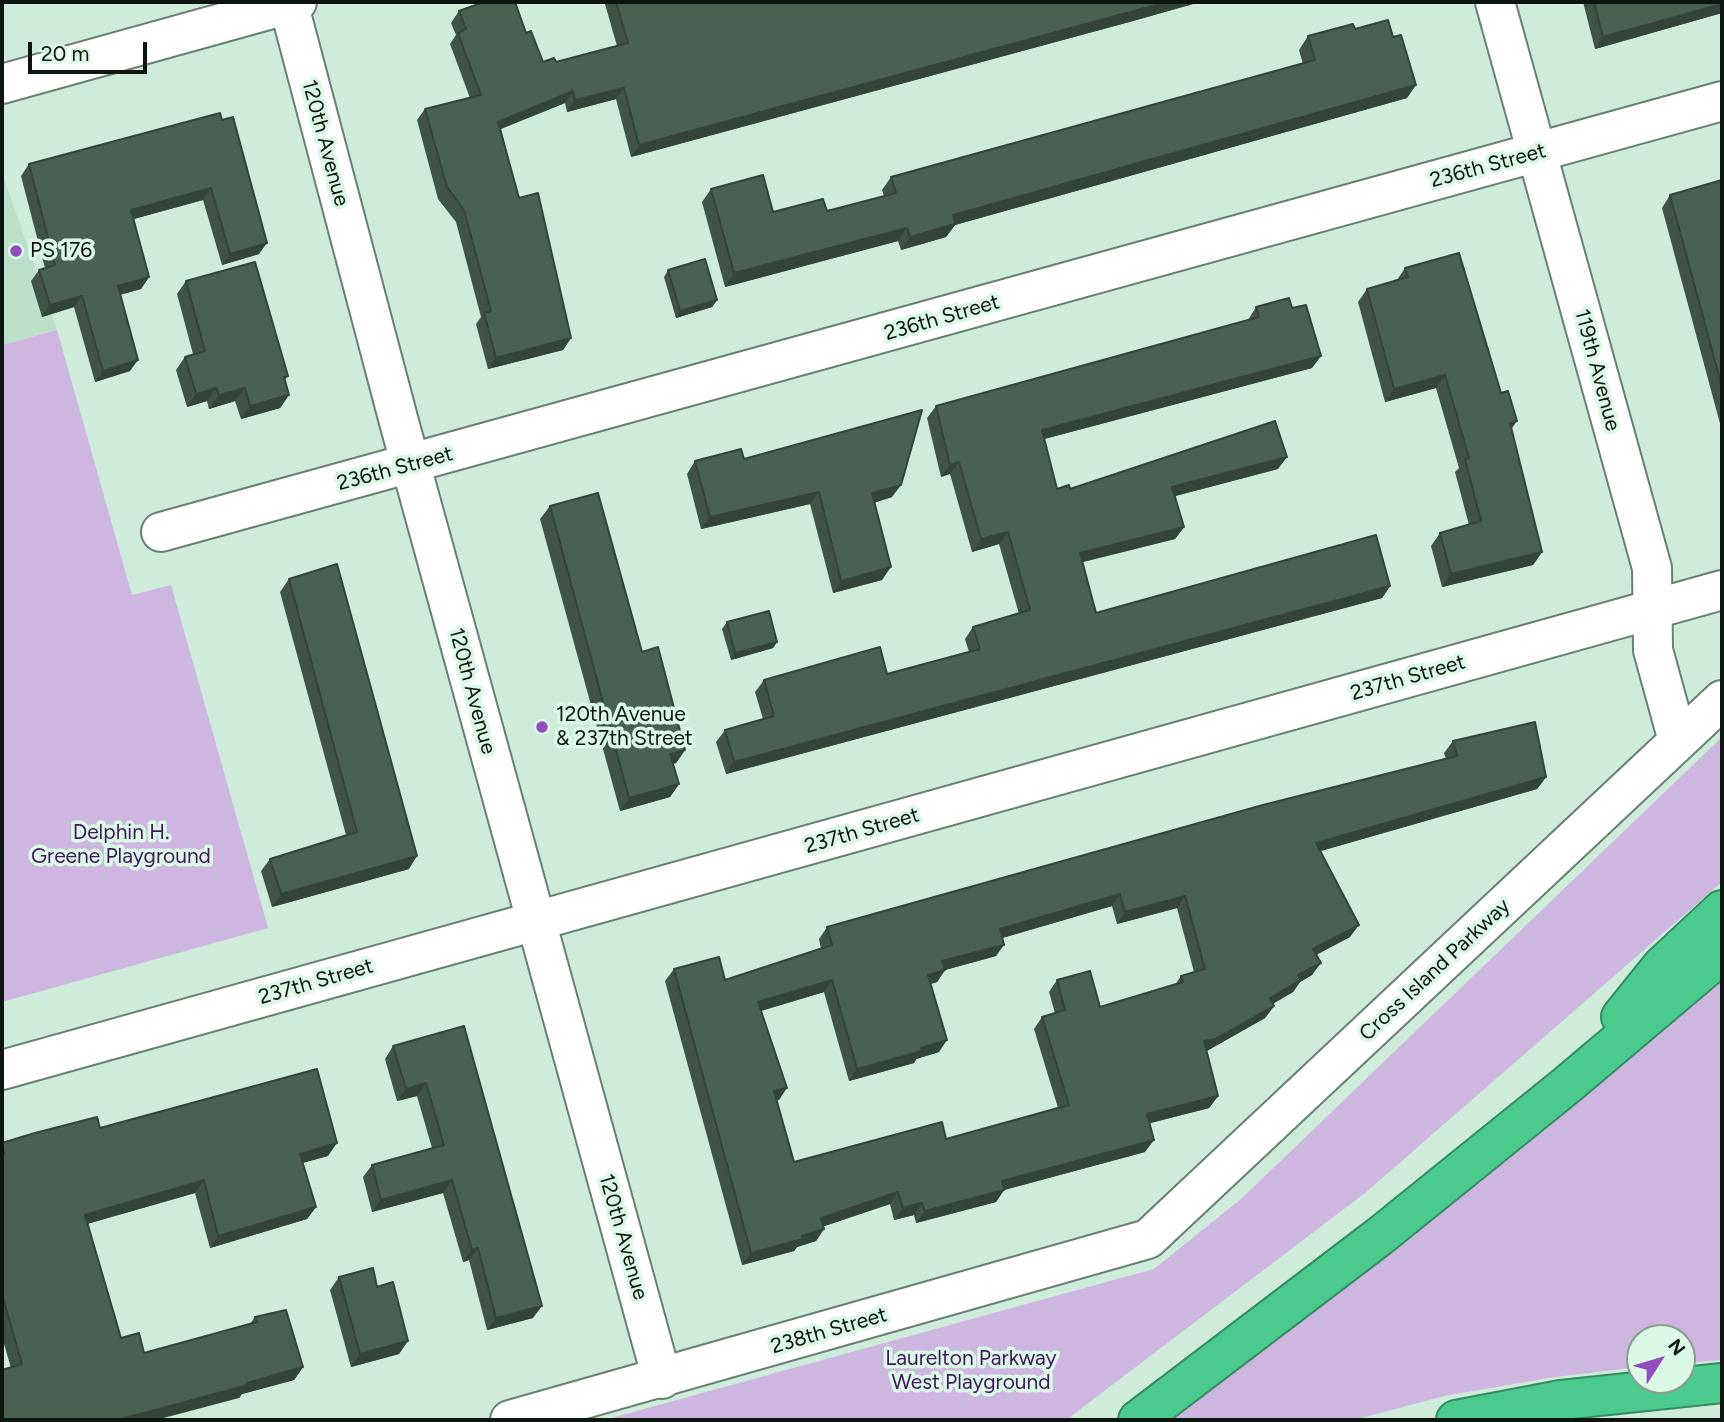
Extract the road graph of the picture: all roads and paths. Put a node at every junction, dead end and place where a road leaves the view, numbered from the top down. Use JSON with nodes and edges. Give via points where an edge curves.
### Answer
{"nodes":[{"id":1,"x":1494,"y":2,"type":"edge"},
{"id":2,"x":291,"y":3,"type":"edge"},
{"id":3,"x":2,"y":84,"type":"edge"},
{"id":4,"x":1722,"y":102,"type":"edge"},
{"id":5,"x":1538,"y":153,"type":"junction"},
{"id":6,"x":411,"y":465,"type":"junction"},
{"id":7,"x":161,"y":532,"type":"dead end"},
{"id":8,"x":1722,"y":590,"type":"edge"},
{"id":9,"x":1652,"y":610,"type":"junction"},
{"id":10,"x":1722,"y":700,"type":"edge"},
{"id":11,"x":1678,"y":741,"type":"junction"},
{"id":12,"x":1722,"y":910,"type":"edge"},
{"id":13,"x":536,"y":922,"type":"junction"},
{"id":14,"x":1722,"y":954,"type":"edge"},
{"id":15,"x":2,"y":1070,"type":"edge"},
{"id":16,"x":1567,"y":1085,"type":"junction"},
{"id":17,"x":1148,"y":1239,"type":"joint"},
{"id":18,"x":662,"y":1378,"type":"junction"},
{"id":19,"x":1722,"y":1383,"type":"edge"},
{"id":20,"x":510,"y":1420,"type":"edge"},
{"id":21,"x":1138,"y":1420,"type":"edge"},
{"id":22,"x":1456,"y":1420,"type":"edge"}],
"edges":[{"from":1,"to":5,"type":"street","name":"119th Avenue"},
{"from":2,"to":3,"type":"street"},
{"from":2,"to":6,"type":"street","name":"120th Avenue"},
{"from":4,"to":5,"type":"street","name":"236th Street"},
{"from":5,"to":6,"type":"street","name":"236th Street"},
{"from":5,"to":9,"type":"street","name":"119th Avenue","via":[[1652,568]]},
{"from":6,"to":7,"type":"street","name":"236th Street"},
{"from":6,"to":13,"type":"street","name":"120th Avenue"},
{"from":8,"to":9,"type":"street","name":"237th Street"},
{"from":9,"to":11,"type":"street","name":"119th Avenue","via":[[1653,650]]},
{"from":9,"to":13,"type":"street","name":"237th Street"},
{"from":10,"to":11,"type":"street","name":"Cross Island Parkway"},
{"from":11,"to":17,"type":"street","name":"Cross Island Parkway"},
{"from":12,"to":16,"type":"highway","via":[[1662,966]]},
{"from":13,"to":15,"type":"street","name":"237th Street"},
{"from":13,"to":18,"type":"street","name":"120th Avenue"},
{"from":14,"to":16,"type":"highway"},
{"from":16,"to":21,"type":"highway","via":[[1380,1236]]},
{"from":17,"to":18,"type":"street","name":"238th Street"},
{"from":18,"to":20,"type":"street","name":"238th Street"},
{"from":19,"to":22,"type":"highway","via":[[1561,1400]]}]}
